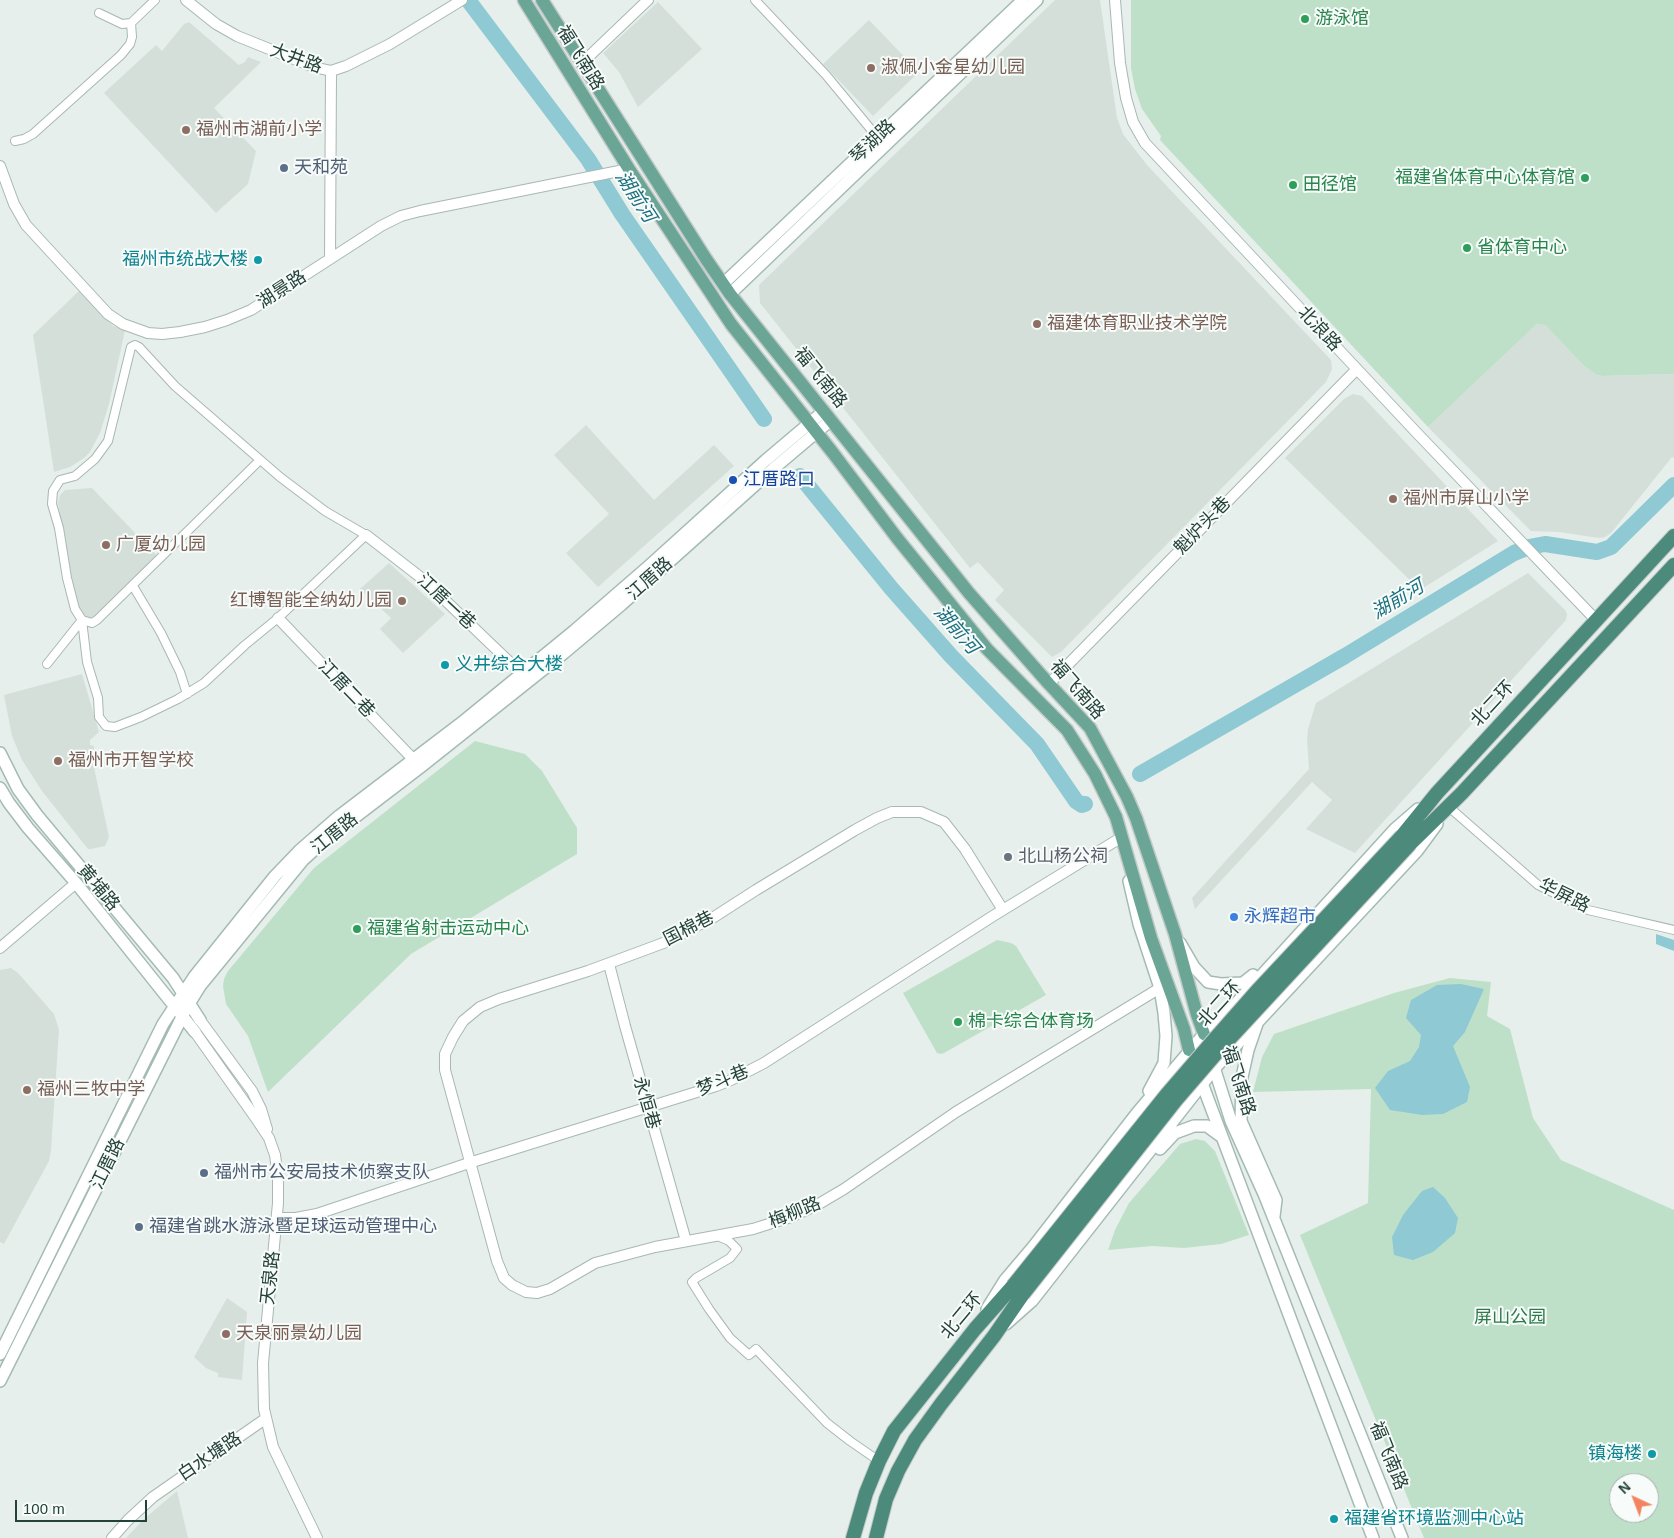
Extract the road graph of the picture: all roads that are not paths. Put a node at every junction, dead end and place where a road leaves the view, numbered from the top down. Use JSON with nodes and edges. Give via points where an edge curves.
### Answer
{"nodes":[{"id":1,"x":155,"y":0,"type":"edge"},
{"id":2,"x":186,"y":0,"type":"edge"},
{"id":3,"x":524,"y":0,"type":"edge"},
{"id":4,"x":542,"y":0,"type":"edge"},
{"id":5,"x":648,"y":0,"type":"edge"},
{"id":6,"x":755,"y":0,"type":"edge"},
{"id":7,"x":1023,"y":0,"type":"edge"},
{"id":8,"x":1037,"y":0,"type":"edge"},
{"id":9,"x":1115,"y":0,"type":"edge"},
{"id":10,"x":460,"y":1,"type":"edge"},
{"id":11,"x":99,"y":13,"type":"dead end"},
{"id":12,"x":131,"y":24,"type":"junction"},
{"id":13,"x":582,"y":62,"type":"junction"},
{"id":14,"x":331,"y":71,"type":"junction"},
{"id":15,"x":878,"y":138,"type":"junction"},
{"id":16,"x":15,"y":141,"type":"dead end"},
{"id":17,"x":0,"y":166,"type":"edge"},
{"id":18,"x":629,"y":169,"type":"junction"},
{"id":19,"x":330,"y":259,"type":"junction"},
{"id":20,"x":727,"y":289,"type":"junction"},
{"id":21,"x":1356,"y":369,"type":"junction"},
{"id":22,"x":827,"y":416,"type":"junction"},
{"id":23,"x":813,"y":428,"type":"junction"},
{"id":24,"x":260,"y":460,"type":"junction"},
{"id":25,"x":366,"y":535,"type":"junction"},
{"id":26,"x":1674,"y":536,"type":"edge"},
{"id":27,"x":1674,"y":564,"type":"edge"},
{"id":28,"x":133,"y":586,"type":"junction"},
{"id":29,"x":278,"y":618,"type":"junction"},
{"id":30,"x":82,"y":620,"type":"junction"},
{"id":31,"x":1596,"y":620,"type":"junction"},
{"id":32,"x":47,"y":664,"type":"dead end"},
{"id":33,"x":522,"y":674,"type":"junction"},
{"id":34,"x":1049,"y":684,"type":"junction"},
{"id":35,"x":187,"y":694,"type":"junction"},
{"id":36,"x":0,"y":753,"type":"edge"},
{"id":37,"x":413,"y":759,"type":"junction"},
{"id":38,"x":0,"y":788,"type":"edge"},
{"id":39,"x":1437,"y":793,"type":"junction"},
{"id":40,"x":1462,"y":793,"type":"junction"},
{"id":41,"x":1450,"y":808,"type":"junction"},
{"id":42,"x":1122,"y":837,"type":"junction"},
{"id":43,"x":1406,"y":840,"type":"junction"},
{"id":44,"x":76,"y":883,"type":"junction"},
{"id":45,"x":1003,"y":910,"type":"junction"},
{"id":46,"x":1306,"y":927,"type":"junction"},
{"id":47,"x":1674,"y":930,"type":"edge"},
{"id":48,"x":1175,"y":934,"type":"junction"},
{"id":49,"x":0,"y":948,"type":"edge"},
{"id":50,"x":609,"y":964,"type":"junction"},
{"id":51,"x":1270,"y":965,"type":"junction"},
{"id":52,"x":1292,"y":985,"type":"junction"},
{"id":53,"x":1160,"y":988,"type":"junction"},
{"id":54,"x":182,"y":992,"type":"junction"},
{"id":55,"x":189,"y":1002,"type":"junction"},
{"id":56,"x":174,"y":1005,"type":"junction"},
{"id":57,"x":182,"y":1015,"type":"junction"},
{"id":58,"x":200,"y":1020,"type":"joint"},
{"id":59,"x":1259,"y":1020,"type":"junction"},
{"id":60,"x":195,"y":1032,"type":"joint"},
{"id":61,"x":1204,"y":1034,"type":"junction"},
{"id":62,"x":1189,"y":1050,"type":"joint"},
{"id":63,"x":1214,"y":1069,"type":"junction"},
{"id":64,"x":1202,"y":1083,"type":"junction"},
{"id":65,"x":647,"y":1108,"type":"junction"},
{"id":66,"x":1137,"y":1113,"type":"junction"},
{"id":67,"x":1223,"y":1137,"type":"junction"},
{"id":68,"x":269,"y":1138,"type":"junction"},
{"id":69,"x":1106,"y":1152,"type":"junction"},
{"id":70,"x":469,"y":1163,"type":"junction"},
{"id":71,"x":1132,"y":1172,"type":"junction"},
{"id":72,"x":277,"y":1218,"type":"junction"},
{"id":73,"x":1274,"y":1218,"type":"junction"},
{"id":74,"x":1091,"y":1225,"type":"junction"},
{"id":75,"x":718,"y":1236,"type":"junction"},
{"id":76,"x":686,"y":1241,"type":"junction"},
{"id":77,"x":1018,"y":1290,"type":"junction"},
{"id":78,"x":974,"y":1329,"type":"junction"},
{"id":79,"x":994,"y":1336,"type":"junction"},
{"id":80,"x":0,"y":1354,"type":"edge"},
{"id":81,"x":0,"y":1381,"type":"edge"},
{"id":82,"x":265,"y":1420,"type":"junction"},
{"id":83,"x":879,"y":1461,"type":"junction"},
{"id":84,"x":112,"y":1538,"type":"edge"},
{"id":85,"x":317,"y":1538,"type":"edge"},
{"id":86,"x":853,"y":1538,"type":"edge"},
{"id":87,"x":876,"y":1538,"type":"edge"},
{"id":88,"x":1373,"y":1538,"type":"edge"},
{"id":89,"x":1402,"y":1538,"type":"edge"}],
"edges":[{"from":1,"to":12,"type":"street"},
{"from":2,"to":14,"type":"street","name":"大井路","via":[[231,33]]},
{"from":3,"to":18,"type":"main road","name":"福飞南路"},
{"from":4,"to":13,"type":"main road","name":"福飞南路"},
{"from":5,"to":13,"type":"street"},
{"from":6,"to":15,"type":"street","via":[[826,75]]},
{"from":7,"to":15,"type":"main road","name":"琴湖路"},
{"from":8,"to":20,"type":"main road"},
{"from":9,"to":21,"type":"street","name":"北浪路","via":[[1123,86],[1130,115],[1140,136]]},
{"from":10,"to":14,"type":"street","name":"大井路","via":[[390,44]]},
{"from":11,"to":12,"type":"street","via":[[122,24]]},
{"from":12,"to":16,"type":"street","via":[[130,44],[121,55],[33,134]]},
{"from":13,"to":20,"type":"main road","name":"福飞南路"},
{"from":14,"to":19,"type":"street"},
{"from":15,"to":20,"type":"main road","name":"琴湖路"},
{"from":17,"to":19,"type":"street","name":"湖景路","via":[[14,204],[30,231],[111,318],[142,331],[170,334],[234,318],[265,302]]},
{"from":18,"to":19,"type":"street","name":"湖景路","via":[[401,216]]},
{"from":18,"to":23,"type":"main road","name":"福飞南路","via":[[731,324]]},
{"from":20,"to":22,"type":"main road","name":"福飞南路"},
{"from":21,"to":31,"type":"street","name":"北浪路"},
{"from":21,"to":34,"type":"street","name":"魁炉头巷"},
{"from":22,"to":23,"type":"main road","name":"江厝路"},
{"from":22,"to":34,"type":"main road","name":"福飞南路","via":[[969,593]]},
{"from":23,"to":33,"type":"main road","name":"江厝路","via":[[766,460]]},
{"from":23,"to":42,"type":"main road","name":"福飞南路","via":[[987,649],[1067,730],[1095,774]]},
{"from":23,"to":55,"type":"main road","name":"江厝路","via":[[621,605],[472,727],[313,850]]},
{"from":24,"to":25,"type":"street","via":[[325,511]]},
{"from":24,"to":28,"type":"street"},
{"from":24,"to":30,"type":"street","via":[[175,386],[138,347],[131,347],[108,441],[95,459],[74,476],[60,480],[53,492],[52,504],[66,578],[75,609]]},
{"from":25,"to":29,"type":"street"},
{"from":25,"to":33,"type":"street","name":"江厝一巷","via":[[424,580]]},
{"from":26,"to":31,"type":"highway","name":"北二环"},
{"from":27,"to":40,"type":"highway","name":"北二环"},
{"from":28,"to":30,"type":"street","via":[[97,620]]},
{"from":28,"to":35,"type":"street","via":[[161,633]]},
{"from":29,"to":35,"type":"street"},
{"from":29,"to":37,"type":"street","name":"江厝二巷"},
{"from":30,"to":32,"type":"street"},
{"from":30,"to":35,"type":"street","via":[[99,717],[106,726],[126,724]]},
{"from":31,"to":39,"type":"highway","name":"北二环"},
{"from":33,"to":37,"type":"main road","name":"江厝路"},
{"from":34,"to":48,"type":"main road","name":"福飞南路","via":[[1090,728],[1128,797]]},
{"from":36,"to":54,"type":"main road","name":"黄埔路","via":[[18,789],[37,815]]},
{"from":37,"to":54,"type":"main road","name":"江厝路","via":[[339,816],[289,861]]},
{"from":38,"to":44,"type":"main road","name":"黄埔路","via":[[28,828]]},
{"from":39,"to":43,"type":"highway","name":"北二环"},
{"from":39,"to":46,"type":"main road","via":[[1395,829]]},
{"from":40,"to":41,"type":"main road"},
{"from":40,"to":43,"type":"highway","name":"北二环"},
{"from":41,"to":47,"type":"street","name":"华屏路","via":[[1538,885],[1588,910]]},
{"from":41,"to":52,"type":"main road","via":[[1416,851]]},
{"from":42,"to":45,"type":"street","name":"梦斗巷"},
{"from":42,"to":53,"type":"main road","via":[[1139,924]]},
{"from":42,"to":62,"type":"main road","name":"福飞南路","via":[[1151,938]]},
{"from":43,"to":77,"type":"highway","name":"北二环","bridge":true,"via":[[1176,1100]]},
{"from":44,"to":49,"type":"street"},
{"from":44,"to":56,"type":"main road","name":"黄埔路"},
{"from":45,"to":50,"type":"street","name":"国棉巷","via":[[944,822],[921,812],[892,812],[846,835],[714,917],[666,942]]},
{"from":45,"to":65,"type":"street","name":"梦斗巷","via":[[764,1063],[716,1086]]},
{"from":46,"to":48,"type":"main road","via":[[1243,983],[1208,982],[1194,967]]},
{"from":46,"to":51,"type":"main road"},
{"from":48,"to":61,"type":"main road","name":"福飞南路"},
{"from":50,"to":65,"type":"street","name":"永恒巷"},
{"from":50,"to":70,"type":"street","name":"国棉巷","via":[[498,999],[480,1007],[463,1022],[445,1054],[445,1070]]},
{"from":51,"to":52,"type":"main road"},
{"from":51,"to":61,"type":"main road","via":[[1221,1020]]},
{"from":52,"to":59,"type":"main road"},
{"from":53,"to":66,"type":"main road","via":[[1166,1036],[1164,1063]]},
{"from":53,"to":75,"type":"street","name":"梅柳路","via":[[956,1112],[844,1190],[790,1217]]},
{"from":54,"to":55,"type":"main road","name":"黄埔路"},
{"from":54,"to":56,"type":"main road","name":"江厝路"},
{"from":55,"to":57,"type":"main road","name":"江厝路"},
{"from":55,"to":58,"type":"main road","name":"黄埔路"},
{"from":56,"to":57,"type":"main road","name":"黄埔路"},
{"from":56,"to":80,"type":"main road","name":"江厝路"},
{"from":57,"to":60,"type":"main road","name":"黄埔路"},
{"from":57,"to":81,"type":"main road","name":"江厝路"},
{"from":58,"to":68,"type":"street","via":[[252,1091]]},
{"from":59,"to":63,"type":"main road"},
{"from":59,"to":73,"type":"main road","via":[[1242,1077],[1241,1121],[1276,1200]]},
{"from":60,"to":68,"type":"street","name":"天泉路"},
{"from":61,"to":63,"type":"main road","name":"福飞南路"},
{"from":61,"to":66,"type":"main road"},
{"from":62,"to":64,"type":"main road","name":"福飞南路"},
{"from":63,"to":64,"type":"main road"},
{"from":63,"to":73,"type":"main road","name":"福飞南路","via":[[1231,1121]]},
{"from":64,"to":67,"type":"main road","name":"福飞南路"},
{"from":64,"to":71,"type":"main road"},
{"from":65,"to":70,"type":"street","name":"梦斗巷"},
{"from":65,"to":76,"type":"street","name":"永恒巷"},
{"from":66,"to":69,"type":"main road"},
{"from":67,"to":74,"type":"main road","via":[[1207,1126],[1194,1126],[1176,1133],[1101,1222]]},
{"from":67,"to":88,"type":"main road","name":"福飞南路"},
{"from":68,"to":72,"type":"street","name":"天泉路","via":[[275,1155],[279,1190]]},
{"from":69,"to":71,"type":"main road"},
{"from":69,"to":78,"type":"main road","via":[[1005,1280]]},
{"from":70,"to":72,"type":"street","name":"梦斗巷","via":[[311,1215]]},
{"from":70,"to":76,"type":"street","name":"梅柳路","via":[[504,1278],[526,1292],[550,1289],[595,1263]]},
{"from":71,"to":74,"type":"main road"},
{"from":72,"to":82,"type":"street","name":"天泉路","via":[[263,1363]]},
{"from":73,"to":89,"type":"main road","name":"福飞南路"},
{"from":74,"to":79,"type":"main road","via":[[1032,1301]]},
{"from":75,"to":76,"type":"street","name":"梅柳路"},
{"from":75,"to":83,"type":"street","via":[[737,1249],[730,1258],[692,1282],[709,1309],[736,1344],[749,1355],[756,1349],[827,1423]]},
{"from":77,"to":78,"type":"highway","name":"北二环"},
{"from":77,"to":79,"type":"highway","name":"北二环"},
{"from":78,"to":83,"type":"highway","name":"北二环","via":[[894,1431]]},
{"from":79,"to":87,"type":"highway","name":"北二环","via":[[915,1440],[886,1499]]},
{"from":82,"to":84,"type":"street","name":"白水塘路","via":[[160,1491]]},
{"from":82,"to":85,"type":"street","name":"天泉路","via":[[273,1447]]},
{"from":83,"to":86,"type":"highway","name":"北二环"}]}
